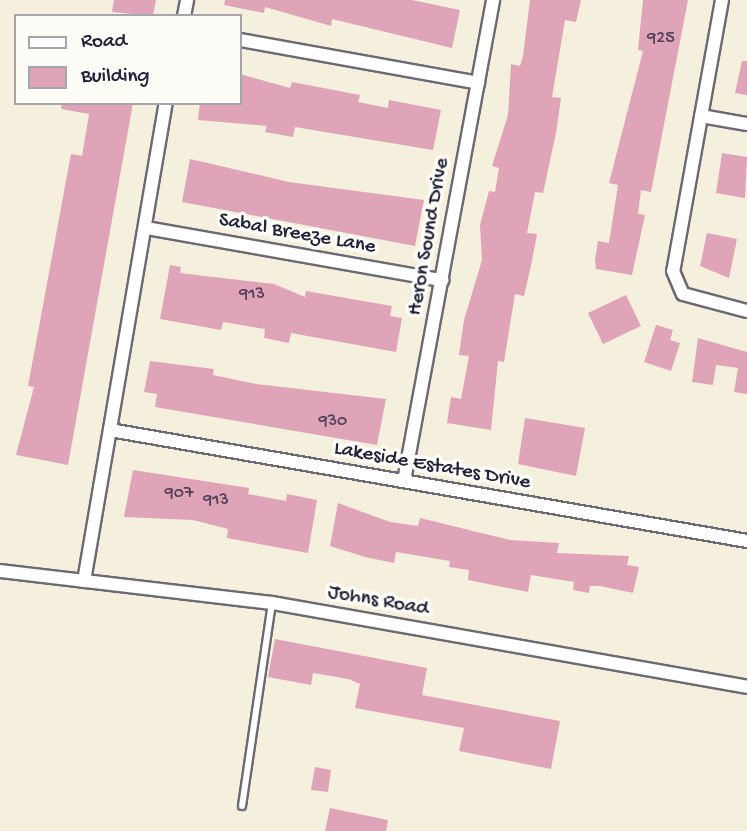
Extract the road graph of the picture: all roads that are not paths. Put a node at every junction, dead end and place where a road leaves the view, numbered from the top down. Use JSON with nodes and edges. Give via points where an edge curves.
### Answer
{"nodes":[{"id":1,"x":493,"y":0,"type":"edge"},
{"id":2,"x":722,"y":0,"type":"edge"},
{"id":3,"x":242,"y":40,"type":"edge"},
{"id":4,"x":478,"y":83,"type":"junction"},
{"id":5,"x":166,"y":105,"type":"edge"},
{"id":6,"x":701,"y":116,"type":"junction"},
{"id":7,"x":747,"y":124,"type":"edge"},
{"id":8,"x":146,"y":228,"type":"junction"},
{"id":9,"x":442,"y":280,"type":"junction"},
{"id":10,"x":747,"y":311,"type":"edge"},
{"id":11,"x":110,"y":430,"type":"junction"},
{"id":12,"x":404,"y":481,"type":"junction"},
{"id":13,"x":747,"y":541,"type":"edge"},
{"id":14,"x":0,"y":571,"type":"edge"},
{"id":15,"x":83,"y":581,"type":"junction"},
{"id":16,"x":272,"y":603,"type":"junction"},
{"id":17,"x":747,"y":687,"type":"edge"},
{"id":18,"x":242,"y":806,"type":"dead end"}],
"edges":[{"from":1,"to":4,"type":"street","name":"Heron Sound Drive"},
{"from":2,"to":6,"type":"street"},
{"from":3,"to":4,"type":"street"},
{"from":4,"to":9,"type":"street","name":"Heron Sound Drive"},
{"from":5,"to":8,"type":"street"},
{"from":6,"to":7,"type":"street"},
{"from":6,"to":10,"type":"street","via":[[673,271],[683,294]]},
{"from":8,"to":9,"type":"street","name":"Sabal Breeze Lane"},
{"from":8,"to":11,"type":"street"},
{"from":9,"to":12,"type":"street","name":"Heron Sound Drive"},
{"from":11,"to":12,"type":"street","name":"Lakeside Estates Drive"},
{"from":11,"to":15,"type":"street"},
{"from":12,"to":13,"type":"street","name":"Lakeside Estates Drive"},
{"from":14,"to":15,"type":"street","name":"Johns Road"},
{"from":15,"to":16,"type":"street","name":"Johns Road"},
{"from":16,"to":17,"type":"street","name":"Johns Road"},
{"from":16,"to":18,"type":"lane"}]}
